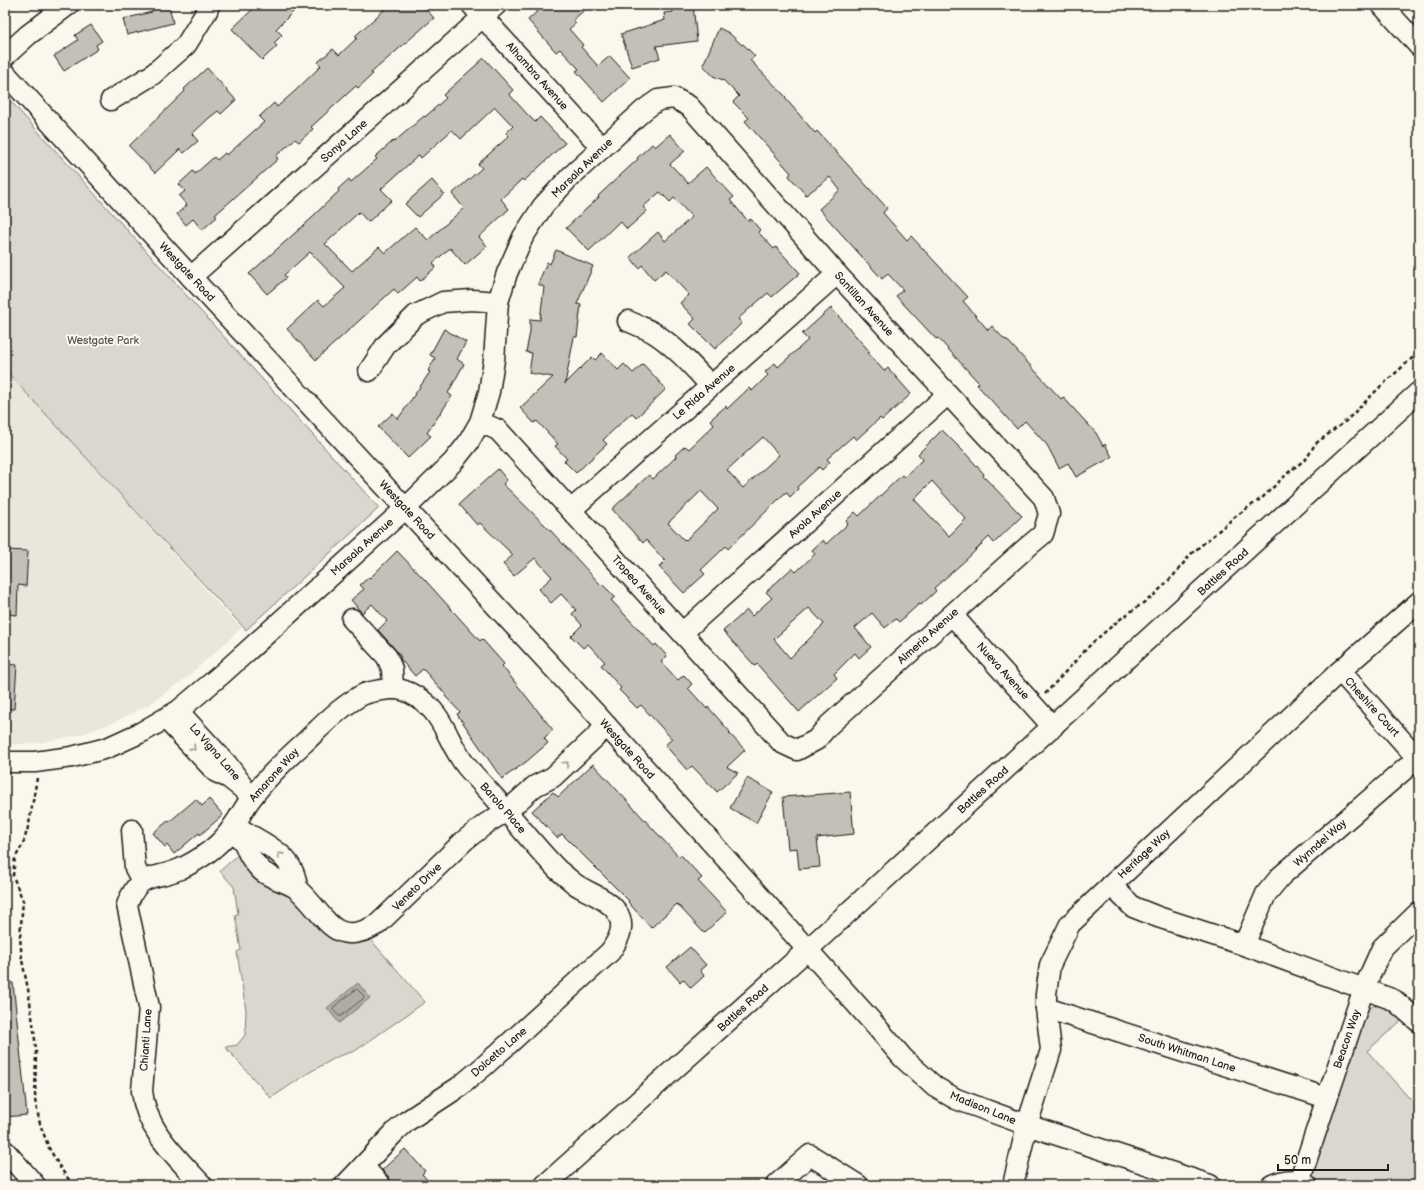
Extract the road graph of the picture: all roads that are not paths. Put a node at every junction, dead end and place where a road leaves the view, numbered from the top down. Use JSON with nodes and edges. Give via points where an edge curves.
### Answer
{"nodes":[{"id":1,"x":68,"y":5,"type":"edge"},
{"id":2,"x":209,"y":5,"type":"edge"},
{"id":3,"x":1382,"y":5,"type":"edge"},
{"id":4,"x":484,"y":9,"type":"edge"},
{"id":5,"x":1419,"y":46,"type":"edge"},
{"id":6,"x":5,"y":56,"type":"edge"},
{"id":7,"x":5,"y":72,"type":"edge"},
{"id":8,"x":674,"y":98,"type":"joint"},
{"id":9,"x":111,"y":100,"type":"dead end"},
{"id":10,"x":602,"y":148,"type":"junction"},
{"id":11,"x":838,"y":274,"type":"junction"},
{"id":12,"x":191,"y":277,"type":"junction"},
{"id":13,"x":498,"y":302,"type":"junction"},
{"id":14,"x":628,"y":321,"type":"dead end"},
{"id":15,"x":369,"y":371,"type":"dead end"},
{"id":16,"x":710,"y":386,"type":"junction"},
{"id":17,"x":1419,"y":392,"type":"edge"},
{"id":18,"x":947,"y":395,"type":"junction"},
{"id":19,"x":480,"y":422,"type":"junction"},
{"id":20,"x":406,"y":508,"type":"junction"},
{"id":21,"x":571,"y":510,"type":"junction"},
{"id":22,"x":1049,"y":514,"type":"joint"},
{"id":23,"x":1419,"y":602,"type":"edge"},
{"id":24,"x":952,"y":615,"type":"junction"},
{"id":25,"x":352,"y":618,"type":"dead end"},
{"id":26,"x":683,"y":632,"type":"junction"},
{"id":27,"x":1340,"y":671,"type":"junction"},
{"id":28,"x":392,"y":689,"type":"junction"},
{"id":29,"x":172,"y":715,"type":"junction"},
{"id":30,"x":602,"y":721,"type":"junction"},
{"id":31,"x":1053,"y":727,"type":"junction"},
{"id":32,"x":797,"y":750,"type":"joint"},
{"id":33,"x":1419,"y":759,"type":"edge"},
{"id":34,"x":5,"y":762,"type":"edge"},
{"id":35,"x":252,"y":796,"type":"junction"},
{"id":36,"x":507,"y":811,"type":"junction"},
{"id":37,"x":232,"y":828,"type":"junction"},
{"id":38,"x":132,"y":830,"type":"dead end"},
{"id":39,"x":142,"y":882,"type":"junction"},
{"id":40,"x":1111,"y":885,"type":"junction"},
{"id":41,"x":1419,"y":912,"type":"edge"},
{"id":42,"x":622,"y":925,"type":"joint"},
{"id":43,"x":1244,"y":945,"type":"junction"},
{"id":44,"x":807,"y":950,"type":"junction"},
{"id":45,"x":1364,"y":988,"type":"junction"},
{"id":46,"x":1046,"y":1008,"type":"junction"},
{"id":47,"x":1419,"y":1022,"type":"edge"},
{"id":48,"x":1327,"y":1098,"type":"junction"},
{"id":49,"x":1026,"y":1125,"type":"junction"},
{"id":50,"x":8,"y":1162,"type":"edge"},
{"id":51,"x":363,"y":1166,"type":"junction"},
{"id":52,"x":1303,"y":1183,"type":"edge"},
{"id":53,"x":35,"y":1185,"type":"edge"},
{"id":54,"x":202,"y":1185,"type":"edge"},
{"id":55,"x":344,"y":1185,"type":"edge"},
{"id":56,"x":380,"y":1185,"type":"edge"},
{"id":57,"x":545,"y":1185,"type":"edge"},
{"id":58,"x":776,"y":1185,"type":"edge"},
{"id":59,"x":858,"y":1185,"type":"edge"},
{"id":60,"x":1013,"y":1185,"type":"edge"},
{"id":61,"x":1210,"y":1185,"type":"edge"},
{"id":62,"x":1272,"y":1185,"type":"edge"}],
"edges":[{"from":1,"to":6,"type":"street"},
{"from":2,"to":9,"type":"street","via":[[186,46],[152,75]]},
{"from":3,"to":5,"type":"street"},
{"from":4,"to":10,"type":"street","name":"Alhambra Avenue"},
{"from":4,"to":12,"type":"street","name":"Sonya Lane"},
{"from":7,"to":12,"type":"street","name":"Westgate Road"},
{"from":8,"to":10,"type":"street","name":"Marsala Avenue","via":[[658,100]]},
{"from":8,"to":11,"type":"street","name":"Santillan Avenue","via":[[689,106]]},
{"from":10,"to":13,"type":"street","name":"Marsala Avenue","via":[[570,177],[544,206],[523,237],[507,273]]},
{"from":11,"to":16,"type":"street","name":"Le Rida Avenue"},
{"from":11,"to":18,"type":"street","name":"Santillan Avenue"},
{"from":12,"to":20,"type":"street","name":"Westgate Road"},
{"from":13,"to":15,"type":"street","via":[[443,302],[416,315],[386,345]]},
{"from":13,"to":19,"type":"street","name":"Marsala Avenue","via":[[493,367]]},
{"from":14,"to":16,"type":"street","via":[[670,344]]},
{"from":16,"to":21,"type":"street","name":"Le Rida Avenue"},
{"from":17,"to":31,"type":"street","name":"Battles Road"},
{"from":18,"to":22,"type":"street","name":"Santillan Avenue","via":[[1044,498]]},
{"from":18,"to":26,"type":"street","name":"Avola Avenue"},
{"from":19,"to":20,"type":"street","name":"Marsala Avenue","via":[[453,462]]},
{"from":19,"to":21,"type":"street","name":"Tropea Avenue","via":[[498,430]]},
{"from":20,"to":29,"type":"street","name":"Marsala Avenue","via":[[222,674]]},
{"from":20,"to":30,"type":"street","name":"Westgate Road"},
{"from":21,"to":26,"type":"street","name":"Tropea Avenue"},
{"from":22,"to":24,"type":"street","name":"Almeria Avenue","via":[[1043,534]]},
{"from":23,"to":27,"type":"street","name":"Heritage Way"},
{"from":24,"to":31,"type":"street","name":"Nueva Avenue"},
{"from":24,"to":32,"type":"street","name":"Almeria Avenue","via":[[829,725],[816,740]]},
{"from":25,"to":28,"type":"street","via":[[387,657],[392,669]]},
{"from":26,"to":32,"type":"street","name":"Tropea Avenue","via":[[782,743]]},
{"from":27,"to":33,"type":"street","name":"Cheshire Court"},
{"from":27,"to":40,"type":"street","name":"Heritage Way"},
{"from":28,"to":35,"type":"street","name":"Amarone Way","via":[[363,694],[343,707],[290,756]]},
{"from":28,"to":36,"type":"street","name":"Barolo Place","via":[[409,692],[425,702],[438,717],[465,765]]},
{"from":29,"to":34,"type":"street","name":"Marsala Avenue","via":[[108,748],[72,757],[35,762]]},
{"from":29,"to":35,"type":"street","name":"La Vigna Lane","via":[[227,764]]},
{"from":30,"to":36,"type":"street","name":"Veneto Drive","via":[[553,777],[534,786]]},
{"from":30,"to":44,"type":"street","name":"Westgate Road"},
{"from":31,"to":44,"type":"street","name":"Battles Road"},
{"from":33,"to":43,"type":"street","name":"Wynndel Way","via":[[1281,876],[1266,894]]},
{"from":35,"to":37,"type":"street","name":"Amarone Way"},
{"from":36,"to":37,"type":"street","name":"Veneto Drive","via":[[486,823],[465,840],[378,924],[366,931],[355,933],[345,933],[335,928],[324,920],[297,888],[274,879],[262,870]]},
{"from":36,"to":42,"type":"street","name":"Barolo Place","via":[[559,870],[575,884],[607,903],[616,912]]},
{"from":37,"to":39,"type":"street","name":"Amarone Way","via":[[219,844],[194,862],[179,870],[149,877]]},
{"from":38,"to":39,"type":"street","via":[[135,868]]},
{"from":39,"to":54,"type":"street","name":"Chianti Lane","via":[[130,896],[127,905],[149,1007],[143,1103],[166,1146]]},
{"from":40,"to":43,"type":"street","via":[[1133,907]]},
{"from":40,"to":46,"type":"street","name":"Heritage Way","via":[[1070,924],[1050,965]]},
{"from":41,"to":45,"type":"street","name":"Beacon Way","via":[[1382,948]]},
{"from":42,"to":51,"type":"street","name":"Dolcetto Lane","via":[[621,933],[610,952],[483,1067],[407,1121]]},
{"from":43,"to":45,"type":"street"},
{"from":44,"to":49,"type":"street","name":"Madison Lane","via":[[903,1058],[935,1087],[956,1099]]},
{"from":44,"to":57,"type":"street","name":"Battles Road"},
{"from":45,"to":47,"type":"street","via":[[1394,1000]]},
{"from":45,"to":48,"type":"street","name":"Beacon Way"},
{"from":46,"to":48,"type":"street","name":"South Whitman Lane"},
{"from":46,"to":49,"type":"street","name":"Heritage Way","via":[[1050,1050]]},
{"from":48,"to":52,"type":"street","name":"Beacon Way"},
{"from":49,"to":60,"type":"street","name":"Heritage Way"},
{"from":49,"to":61,"type":"street","name":"Madison Lane"},
{"from":50,"to":53,"type":"street"},
{"from":51,"to":55,"type":"street","name":"Dolcetto Lane"},
{"from":51,"to":56,"type":"street"},
{"from":52,"to":62,"type":"street","via":[[1294,1180]]},
{"from":58,"to":59,"type":"street","via":[[810,1155]]}]}
